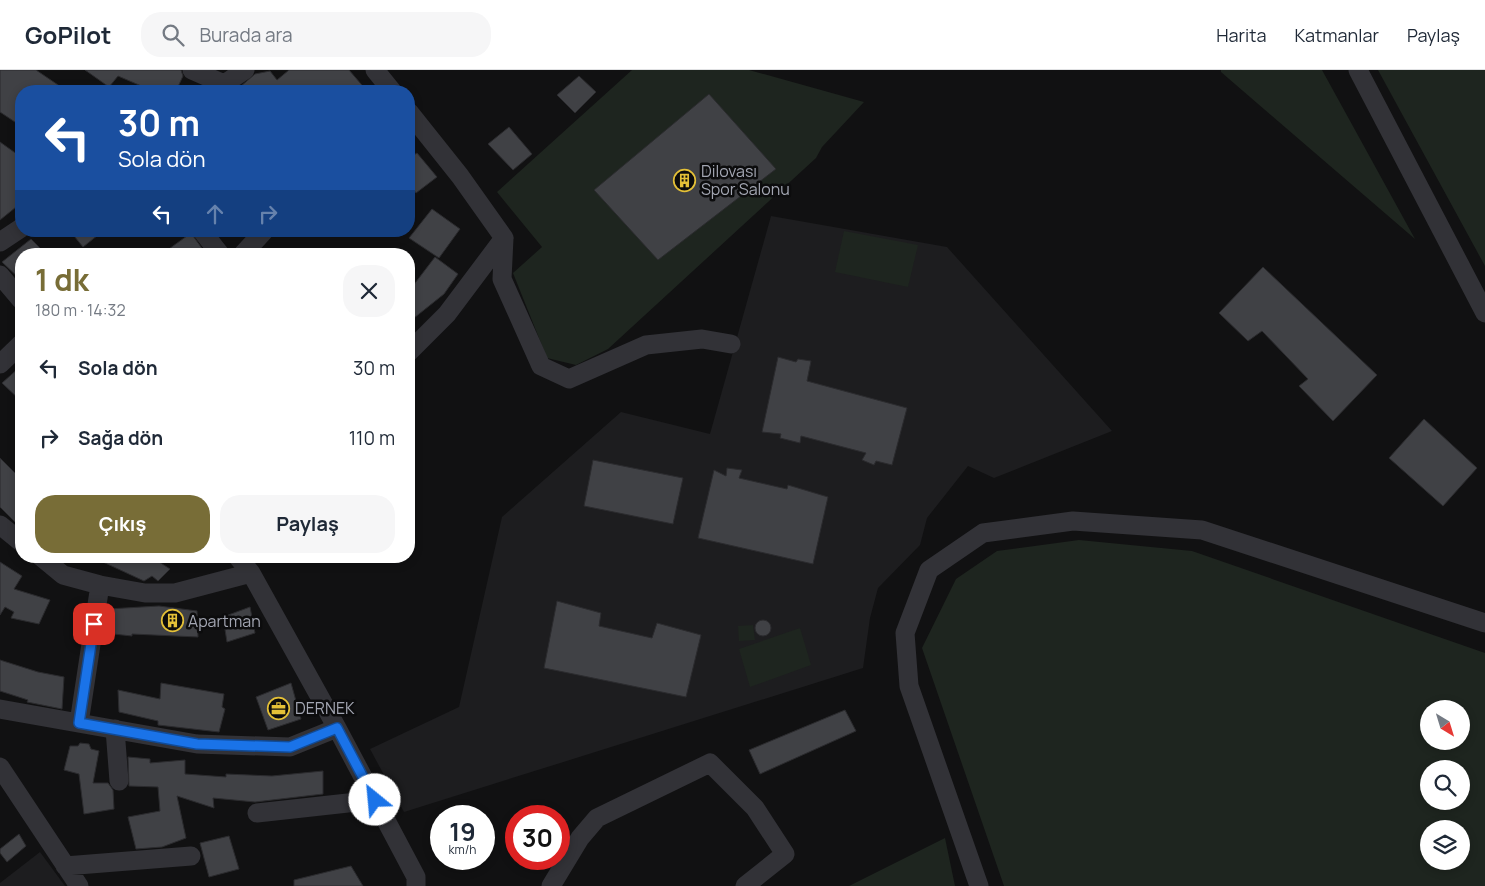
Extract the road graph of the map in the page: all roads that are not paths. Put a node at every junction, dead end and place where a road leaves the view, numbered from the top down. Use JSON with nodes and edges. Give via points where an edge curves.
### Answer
{"nodes":[{"id":1,"x":192,"y":70,"type":"edge"},
{"id":2,"x":245,"y":70,"type":"edge"},
{"id":3,"x":375,"y":70,"type":"edge"},
{"id":4,"x":1358,"y":70,"type":"edge"},
{"id":5,"x":214,"y":85,"type":"edge"},
{"id":6,"x":223,"y":85,"type":"edge"},
{"id":7,"x":387,"y":85,"type":"edge"},
{"id":8,"x":415,"y":120,"type":"edge"},
{"id":9,"x":15,"y":232,"type":"edge"},
{"id":10,"x":207,"y":237,"type":"edge"},
{"id":11,"x":259,"y":237,"type":"edge"},
{"id":12,"x":504,"y":238,"type":"junction"},
{"id":13,"x":0,"y":242,"type":"edge"},
{"id":14,"x":215,"y":248,"type":"edge"},
{"id":15,"x":248,"y":248,"type":"edge"},
{"id":16,"x":0,"y":275,"type":"edge"},
{"id":17,"x":15,"y":293,"type":"edge"},
{"id":18,"x":1485,"y":313,"type":"edge"},
{"id":19,"x":731,"y":344,"type":"dead end"},
{"id":20,"x":415,"y":346,"type":"edge"},
{"id":21,"x":15,"y":350,"type":"edge"},
{"id":22,"x":0,"y":364,"type":"edge"},
{"id":23,"x":0,"y":525,"type":"edge"},
{"id":24,"x":15,"y":537,"type":"edge"},
{"id":25,"x":49,"y":563,"type":"edge"},
{"id":26,"x":243,"y":563,"type":"edge"},
{"id":27,"x":251,"y":573,"type":"junction"},
{"id":28,"x":100,"y":585,"type":"junction"},
{"id":29,"x":1485,"y":623,"type":"edge"},
{"id":30,"x":0,"y":709,"type":"edge"},
{"id":31,"x":79,"y":723,"type":"junction"},
{"id":32,"x":337,"y":728,"type":"junction"},
{"id":33,"x":115,"y":729,"type":"junction"},
{"id":34,"x":0,"y":767,"type":"edge"},
{"id":35,"x":119,"y":781,"type":"dead end"},
{"id":36,"x":375,"y":800,"type":"junction"},
{"id":37,"x":257,"y":813,"type":"dead end"},
{"id":38,"x":191,"y":856,"type":"dead end"},
{"id":39,"x":65,"y":866,"type":"junction"},
{"id":40,"x":79,"y":886,"type":"edge"},
{"id":41,"x":416,"y":886,"type":"edge"},
{"id":42,"x":551,"y":886,"type":"edge"},
{"id":43,"x":746,"y":886,"type":"edge"},
{"id":44,"x":978,"y":886,"type":"edge"}],
"edges":[{"from":1,"to":5,"type":"street"},
{"from":2,"to":6,"type":"street"},
{"from":3,"to":7,"type":"street"},
{"from":4,"to":18,"type":"street"},
{"from":8,"to":12,"type":"street"},
{"from":9,"to":13,"type":"street"},
{"from":10,"to":14,"type":"street"},
{"from":11,"to":15,"type":"street"},
{"from":12,"to":19,"type":"street","via":[[502,279],[541,366],[569,380],[646,345],[702,339]]},
{"from":12,"to":20,"type":"street","via":[[447,314]]},
{"from":16,"to":17,"type":"street"},
{"from":21,"to":22,"type":"street"},
{"from":23,"to":24,"type":"street"},
{"from":25,"to":28,"type":"street","via":[[64,575]]},
{"from":26,"to":27,"type":"street"},
{"from":27,"to":28,"type":"street","via":[[175,593],[145,593]]},
{"from":27,"to":32,"type":"street"},
{"from":28,"to":31,"type":"street"},
{"from":29,"to":44,"type":"street","via":[[1202,530],[1073,521],[983,533],[929,570],[905,633],[909,686]]},
{"from":30,"to":31,"type":"street"},
{"from":31,"to":33,"type":"street"},
{"from":32,"to":33,"type":"street","via":[[290,747],[197,744]]},
{"from":32,"to":36,"type":"street"},
{"from":33,"to":35,"type":"street"},
{"from":34,"to":39,"type":"street"},
{"from":36,"to":37,"type":"street"},
{"from":36,"to":41,"type":"street","via":[[416,877]]},
{"from":38,"to":39,"type":"street"},
{"from":39,"to":40,"type":"street"},
{"from":42,"to":43,"type":"street","via":[[580,838],[597,818],[710,763],[755,808],[785,854]]}]}
